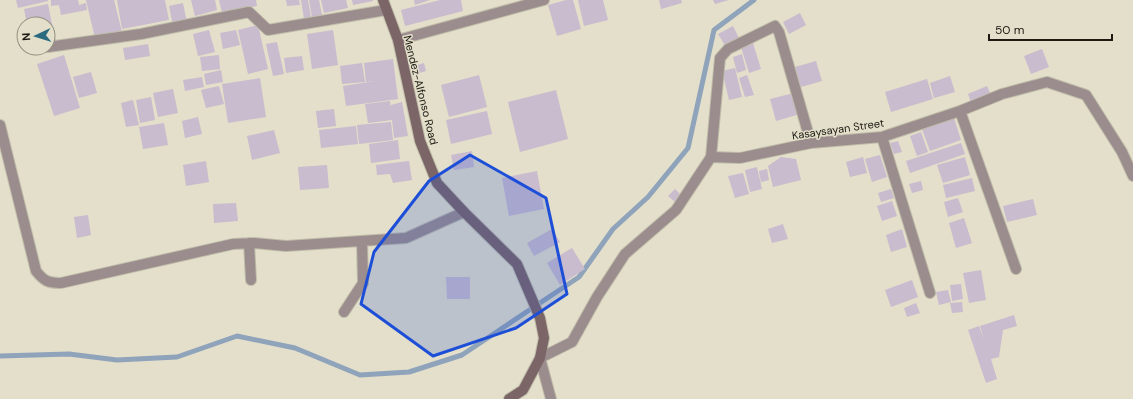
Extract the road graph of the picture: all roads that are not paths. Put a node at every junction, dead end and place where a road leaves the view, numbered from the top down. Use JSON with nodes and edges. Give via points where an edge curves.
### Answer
{"nodes":[{"id":1,"x":383,"y":0,"type":"edge"},
{"id":2,"x":544,"y":0,"type":"edge"},
{"id":3,"x":386,"y":10,"type":"junction"},
{"id":4,"x":398,"y":40,"type":"junction"},
{"id":5,"x":56,"y":46,"type":"edge"},
{"id":6,"x":960,"y":111,"type":"junction"},
{"id":7,"x":0,"y":125,"type":"edge"},
{"id":8,"x":882,"y":137,"type":"junction"},
{"id":9,"x":811,"y":143,"type":"junction"},
{"id":10,"x":711,"y":157,"type":"junction"},
{"id":11,"x":1133,"y":176,"type":"edge"},
{"id":12,"x":464,"y":212,"type":"junction"},
{"id":13,"x":362,"y":241,"type":"junction"},
{"id":14,"x":249,"y":243,"type":"junction"},
{"id":15,"x":1016,"y":269,"type":"dead end"},
{"id":16,"x":251,"y":280,"type":"dead end"},
{"id":17,"x":930,"y":293,"type":"dead end"},
{"id":18,"x":344,"y":312,"type":"dead end"},
{"id":19,"x":540,"y":358,"type":"junction"},
{"id":20,"x":509,"y":399,"type":"edge"},
{"id":21,"x":551,"y":399,"type":"edge"}],
"edges":[{"from":1,"to":3,"type":"main road","name":"Mendez-Alfonso Road"},
{"from":2,"to":4,"type":"street"},
{"from":3,"to":4,"type":"main road","name":"Mendez-Alfonso Road"},
{"from":3,"to":5,"type":"street","via":[[268,30],[249,12],[142,34]]},
{"from":4,"to":12,"type":"main road","name":"Mendez-Alfonso Road","via":[[420,141],[437,183]]},
{"from":6,"to":8,"type":"street","name":"Kasaysayan Street"},
{"from":6,"to":11,"type":"street","name":"Kasaysayan Street","via":[[1002,94],[1047,82],[1086,95],[1122,152]]},
{"from":6,"to":15,"type":"street"},
{"from":7,"to":14,"type":"street","via":[[36,271],[42,279],[50,283],[60,283],[233,244]]},
{"from":8,"to":9,"type":"street","name":"Kasaysayan Street"},
{"from":8,"to":17,"type":"street"},
{"from":9,"to":10,"type":"street","name":"Kasaysayan Street","via":[[740,158]]},
{"from":9,"to":10,"type":"street","via":[[779,32],[775,26],[728,49],[720,58]]},
{"from":10,"to":19,"type":"street","via":[[676,210],[625,254],[572,342]]},
{"from":12,"to":13,"type":"street","via":[[406,238]]},
{"from":12,"to":19,"type":"main road","name":"Mendez-Alfonso Road","via":[[517,264],[540,318],[544,338]]},
{"from":13,"to":14,"type":"street","via":[[286,246]]},
{"from":13,"to":18,"type":"street","via":[[363,284]]},
{"from":14,"to":16,"type":"street"},
{"from":19,"to":20,"type":"main road","name":"Mendez-Alfonso Road","via":[[523,390]]},
{"from":19,"to":21,"type":"street"}]}
